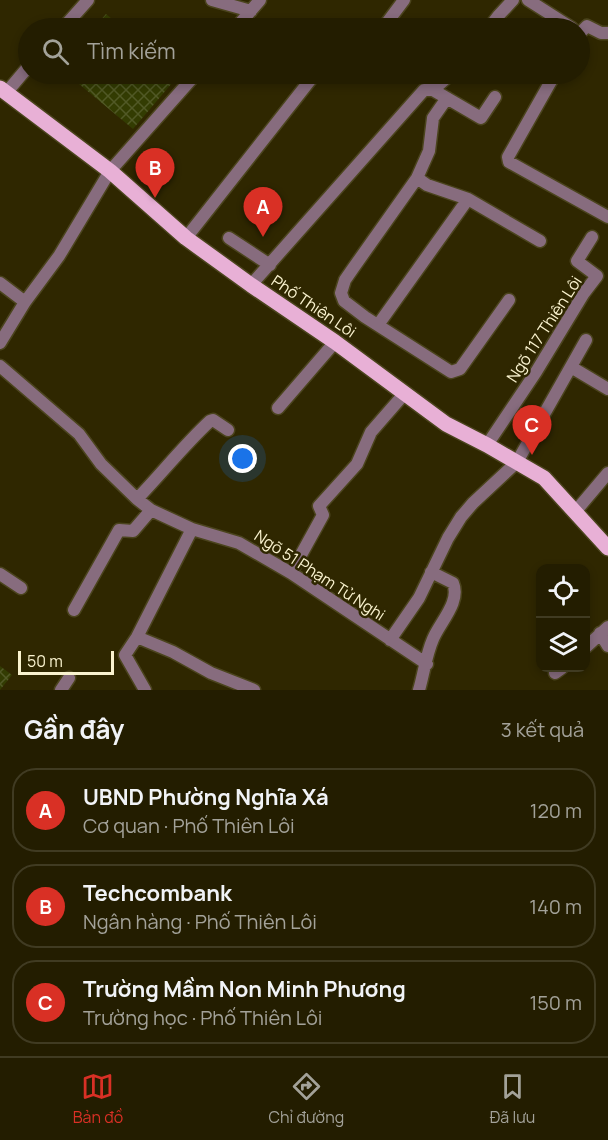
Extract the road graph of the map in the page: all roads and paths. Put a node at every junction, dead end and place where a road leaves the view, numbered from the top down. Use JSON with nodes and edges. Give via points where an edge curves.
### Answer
{"nodes":[{"id":1,"x":88,"y":0,"type":"edge"},
{"id":2,"x":212,"y":0,"type":"edge"},
{"id":3,"x":260,"y":0,"type":"edge"},
{"id":4,"x":404,"y":0,"type":"edge"},
{"id":5,"x":513,"y":0,"type":"edge"},
{"id":6,"x":528,"y":0,"type":"edge"},
{"id":7,"x":251,"y":11,"type":"junction"},
{"id":8,"x":72,"y":18,"type":"edge"},
{"id":9,"x":245,"y":18,"type":"edge"},
{"id":10,"x":390,"y":18,"type":"edge"},
{"id":11,"x":497,"y":18,"type":"edge"},
{"id":12,"x":556,"y":18,"type":"edge"},
{"id":13,"x":590,"y":28,"type":"edge"},
{"id":14,"x":608,"y":33,"type":"edge"},
{"id":15,"x":18,"y":77,"type":"edge"},
{"id":16,"x":187,"y":84,"type":"edge"},
{"id":17,"x":307,"y":84,"type":"edge"},
{"id":18,"x":440,"y":84,"type":"edge"},
{"id":19,"x":549,"y":84,"type":"edge"},
{"id":20,"x":433,"y":90,"type":"junction"},
{"id":21,"x":3,"y":91,"type":"edge"},
{"id":22,"x":495,"y":97,"type":"dead end"},
{"id":23,"x":447,"y":98,"type":"junction"},
{"id":24,"x":110,"y":171,"type":"junction"},
{"id":25,"x":417,"y":178,"type":"junction"},
{"id":26,"x":468,"y":199,"type":"junction"},
{"id":27,"x":608,"y":218,"type":"edge"},
{"id":28,"x":592,"y":237,"type":"dead end"},
{"id":29,"x":186,"y":238,"type":"junction"},
{"id":30,"x":229,"y":238,"type":"dead end"},
{"id":31,"x":540,"y":241,"type":"dead end"},
{"id":32,"x":270,"y":265,"type":"junction"},
{"id":33,"x":0,"y":283,"type":"edge"},
{"id":34,"x":251,"y":285,"type":"junction"},
{"id":35,"x":509,"y":300,"type":"dead end"},
{"id":36,"x":25,"y":302,"type":"junction"},
{"id":37,"x":378,"y":325,"type":"junction"},
{"id":38,"x":586,"y":340,"type":"dead end"},
{"id":39,"x":335,"y":342,"type":"junction"},
{"id":40,"x":0,"y":343,"type":"edge"},
{"id":41,"x":0,"y":366,"type":"edge"},
{"id":42,"x":571,"y":367,"type":"junction"},
{"id":43,"x":608,"y":389,"type":"edge"},
{"id":44,"x":405,"y":393,"type":"junction"},
{"id":45,"x":278,"y":408,"type":"dead end"},
{"id":46,"x":228,"y":430,"type":"dead end"},
{"id":47,"x":487,"y":445,"type":"junction"},
{"id":48,"x":517,"y":462,"type":"junction"},
{"id":49,"x":608,"y":473,"type":"edge"},
{"id":50,"x":137,"y":499,"type":"junction"},
{"id":51,"x":151,"y":510,"type":"junction"},
{"id":52,"x":575,"y":512,"type":"junction"},
{"id":53,"x":192,"y":528,"type":"junction"},
{"id":54,"x":608,"y":548,"type":"edge"},
{"id":55,"x":431,"y":572,"type":"junction"},
{"id":56,"x":291,"y":573,"type":"junction"},
{"id":57,"x":0,"y":574,"type":"edge"},
{"id":58,"x":21,"y":588,"type":"dead end"},
{"id":59,"x":74,"y":610,"type":"dead end"},
{"id":60,"x":604,"y":630,"type":"edge"},
{"id":61,"x":137,"y":637,"type":"junction"},
{"id":62,"x":390,"y":640,"type":"junction"},
{"id":63,"x":590,"y":643,"type":"edge"},
{"id":64,"x":608,"y":646,"type":"edge"},
{"id":65,"x":427,"y":664,"type":"junction"},
{"id":66,"x":69,"y":678,"type":"dead end"},
{"id":67,"x":61,"y":690,"type":"edge"},
{"id":68,"x":145,"y":690,"type":"edge"},
{"id":69,"x":254,"y":690,"type":"edge"},
{"id":70,"x":419,"y":690,"type":"edge"}],
"edges":[{"from":1,"to":8,"type":"street"},
{"from":2,"to":7,"type":"street"},
{"from":3,"to":7,"type":"street"},
{"from":4,"to":10,"type":"street"},
{"from":5,"to":11,"type":"street"},
{"from":6,"to":12,"type":"street"},
{"from":7,"to":9,"type":"street"},
{"from":13,"to":14,"type":"street"},
{"from":15,"to":21,"type":"street"},
{"from":16,"to":24,"type":"street"},
{"from":17,"to":29,"type":"street"},
{"from":18,"to":20,"type":"street"},
{"from":19,"to":27,"type":"street","via":[[508,157],[509,162]]},
{"from":20,"to":23,"type":"street"},
{"from":20,"to":32,"type":"street","via":[[424,90]]},
{"from":21,"to":24,"type":"main road","name":"Phố Thiên Lôi"},
{"from":22,"to":23,"type":"street","via":[[482,118]]},
{"from":23,"to":25,"type":"street","via":[[433,118],[429,151]]},
{"from":24,"to":29,"type":"main road","name":"Phố Thiên Lôi"},
{"from":24,"to":36,"type":"street"},
{"from":25,"to":26,"type":"street"},
{"from":25,"to":37,"type":"street","via":[[345,280],[341,293],[344,301]]},
{"from":26,"to":31,"type":"street"},
{"from":26,"to":37,"type":"street"},
{"from":28,"to":47,"type":"street","name":"Ngõ 117 Thiên Lôi","via":[[577,261],[597,276],[594,282]]},
{"from":29,"to":34,"type":"main road","name":"Phố Thiên Lôi"},
{"from":30,"to":32,"type":"street"},
{"from":32,"to":34,"type":"street"},
{"from":33,"to":36,"type":"street"},
{"from":34,"to":39,"type":"main road","name":"Phố Thiên Lôi"},
{"from":35,"to":37,"type":"street","via":[[456,372],[446,370]]},
{"from":36,"to":40,"type":"street"},
{"from":38,"to":42,"type":"street"},
{"from":39,"to":44,"type":"main road","name":"Phố Thiên Lôi"},
{"from":39,"to":45,"type":"street"},
{"from":41,"to":50,"type":"street","name":"Ngõ 51 Phạm Tử Nghi","via":[[79,434],[101,464]]},
{"from":42,"to":43,"type":"street"},
{"from":42,"to":48,"type":"street"},
{"from":44,"to":47,"type":"main road","name":"Phố Thiên Lôi","via":[[446,424]]},
{"from":44,"to":56,"type":"street","via":[[370,432],[357,464],[319,506],[323,515]]},
{"from":46,"to":50,"type":"street","via":[[210,421]]},
{"from":47,"to":48,"type":"main road","name":"Phố Thiên Lôi"},
{"from":48,"to":52,"type":"main road","name":"Phố Thiên Lôi","via":[[544,478]]},
{"from":48,"to":55,"type":"street","via":[[461,517]]},
{"from":49,"to":52,"type":"street"},
{"from":50,"to":51,"type":"street","name":"Ngõ 51 Phạm Tử Nghi"},
{"from":51,"to":53,"type":"street","name":"Ngõ 51 Phạm Tử Nghi"},
{"from":51,"to":59,"type":"street","via":[[134,531],[119,530]]},
{"from":52,"to":54,"type":"main road","name":"Phố Thiên Lôi"},
{"from":53,"to":56,"type":"street","name":"Ngõ 51 Phạm Tử Nghi","via":[[239,543]]},
{"from":53,"to":61,"type":"street"},
{"from":55,"to":62,"type":"street","via":[[419,598]]},
{"from":55,"to":65,"type":"street","via":[[453,583],[456,590]]},
{"from":56,"to":62,"type":"street","name":"Ngõ 51 Phạm Tử Nghi"},
{"from":57,"to":58,"type":"street"},
{"from":60,"to":63,"type":"street"},
{"from":60,"to":64,"type":"street"},
{"from":61,"to":68,"type":"street","via":[[125,655]]},
{"from":61,"to":69,"type":"street","via":[[211,674]]},
{"from":62,"to":65,"type":"street","name":"Ngõ 51 Phạm Tử Nghi"},
{"from":65,"to":70,"type":"street"},
{"from":66,"to":67,"type":"street"}]}
